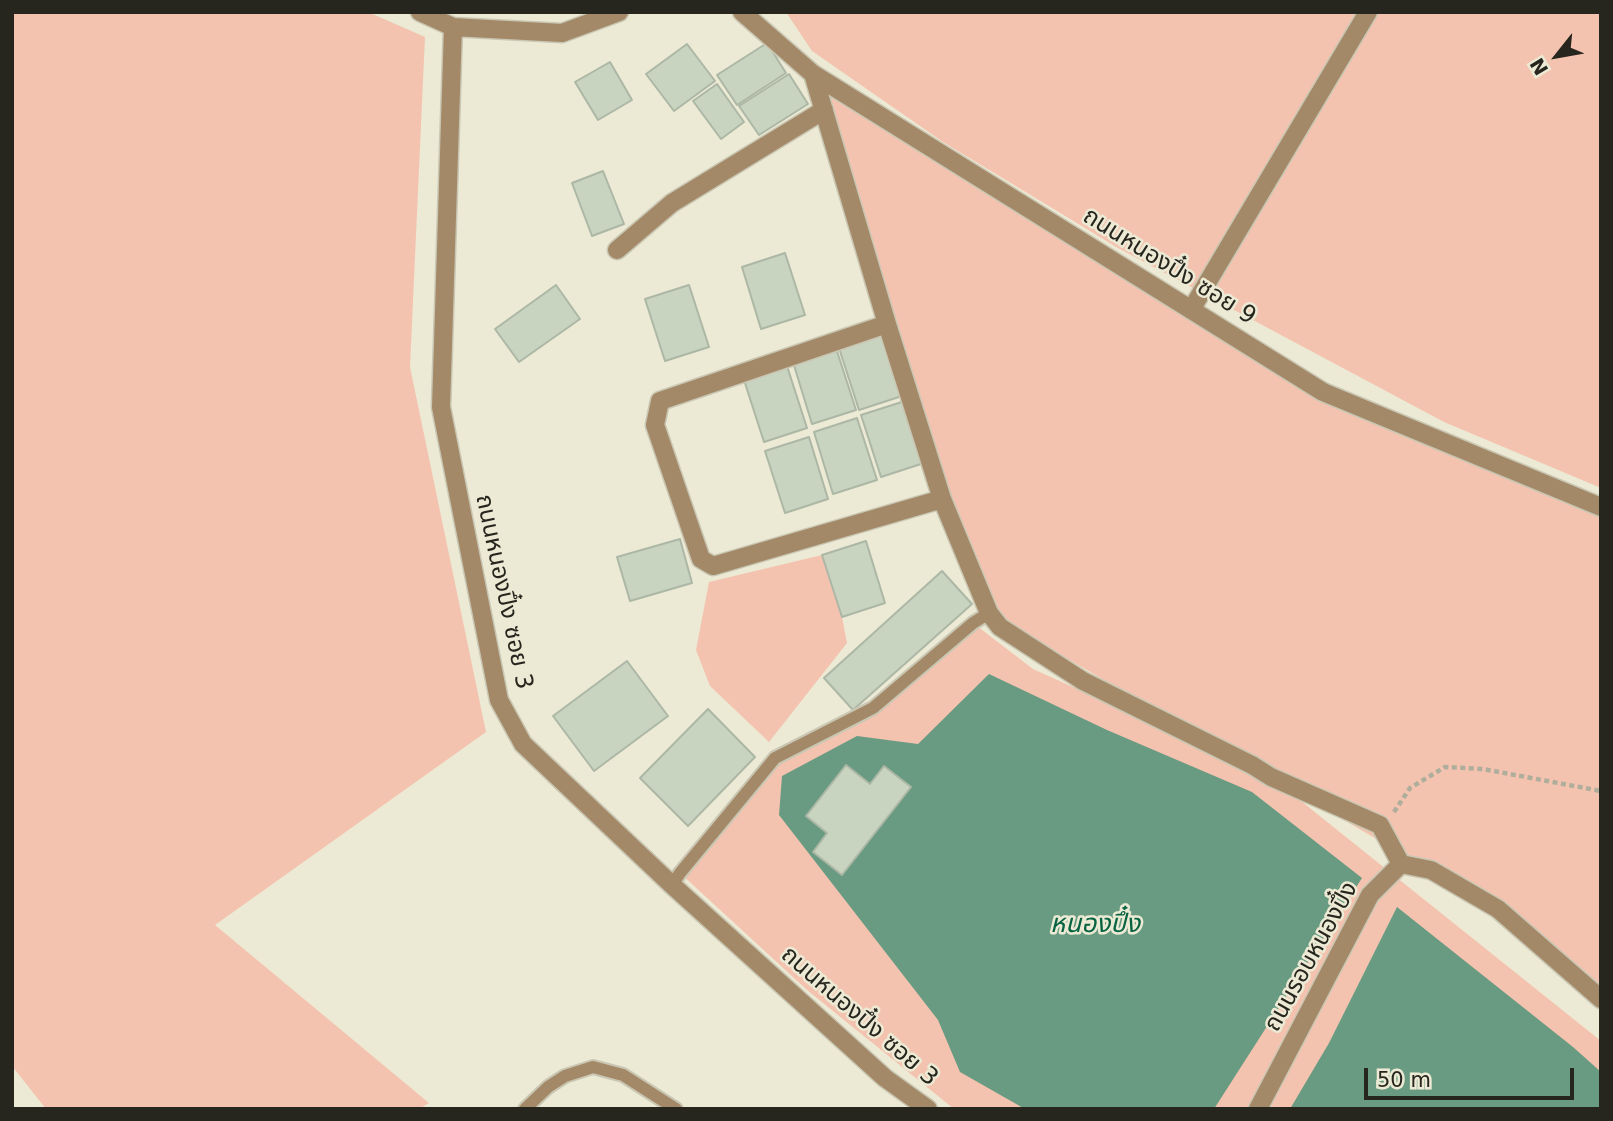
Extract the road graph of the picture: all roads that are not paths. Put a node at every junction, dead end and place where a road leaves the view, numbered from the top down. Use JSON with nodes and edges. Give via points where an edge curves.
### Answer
{"nodes":[{"id":1,"x":420,"y":12,"type":"edge"},
{"id":2,"x":619,"y":12,"type":"edge"},
{"id":3,"x":742,"y":12,"type":"edge"},
{"id":4,"x":1368,"y":12,"type":"edge"},
{"id":5,"x":453,"y":27,"type":"junction"},
{"id":6,"x":813,"y":74,"type":"junction"},
{"id":7,"x":824,"y":110,"type":"junction"},
{"id":8,"x":617,"y":250,"type":"dead end"},
{"id":9,"x":1191,"y":310,"type":"junction"},
{"id":10,"x":887,"y":324,"type":"junction"},
{"id":11,"x":942,"y":499,"type":"junction"},
{"id":12,"x":1601,"y":507,"type":"edge"},
{"id":13,"x":989,"y":613,"type":"junction"},
{"id":14,"x":1401,"y":864,"type":"junction"},
{"id":15,"x":672,"y":885,"type":"junction"},
{"id":16,"x":1601,"y":999,"type":"edge"},
{"id":17,"x":525,"y":1109,"type":"edge"},
{"id":18,"x":676,"y":1109,"type":"edge"},
{"id":19,"x":928,"y":1109,"type":"edge"},
{"id":20,"x":1258,"y":1109,"type":"edge"}],
"edges":[{"from":1,"to":5,"type":"street"},
{"from":2,"to":5,"type":"street","via":[[562,33]]},
{"from":3,"to":6,"type":"street","name":"ถนนหนองปึ๋ง ซอย 9"},
{"from":4,"to":9,"type":"street"},
{"from":5,"to":15,"type":"street","name":"ถนนหนองปึ๋ง ซอย 3","via":[[440,407],[499,700],[523,744]]},
{"from":6,"to":7,"type":"street"},
{"from":6,"to":9,"type":"street","name":"ถนนหนองปึ๋ง ซอย 9"},
{"from":7,"to":8,"type":"street","via":[[672,203]]},
{"from":7,"to":10,"type":"street"},
{"from":9,"to":12,"type":"street","name":"ถนนหนองปึ๋ง ซอย 9","via":[[1323,392]]},
{"from":10,"to":11,"type":"street"},
{"from":10,"to":11,"type":"street","via":[[660,401],[655,425],[701,558],[713,566]]},
{"from":11,"to":13,"type":"street"},
{"from":13,"to":14,"type":"street","via":[[1000,627],[1083,681],[1271,777],[1380,825]]},
{"from":13,"to":15,"type":"lane","via":[[873,708],[775,758]]},
{"from":14,"to":16,"type":"street","via":[[1431,870],[1498,909]]},
{"from":14,"to":20,"type":"street","name":"ถนนรอบหนองปึ๋ง","via":[[1370,895]]},
{"from":15,"to":19,"type":"street","name":"ถนนหนองปึ๋ง ซอย 3","via":[[885,1078]]},
{"from":17,"to":18,"type":"lane","via":[[565,1076],[593,1067],[623,1075]]}]}
